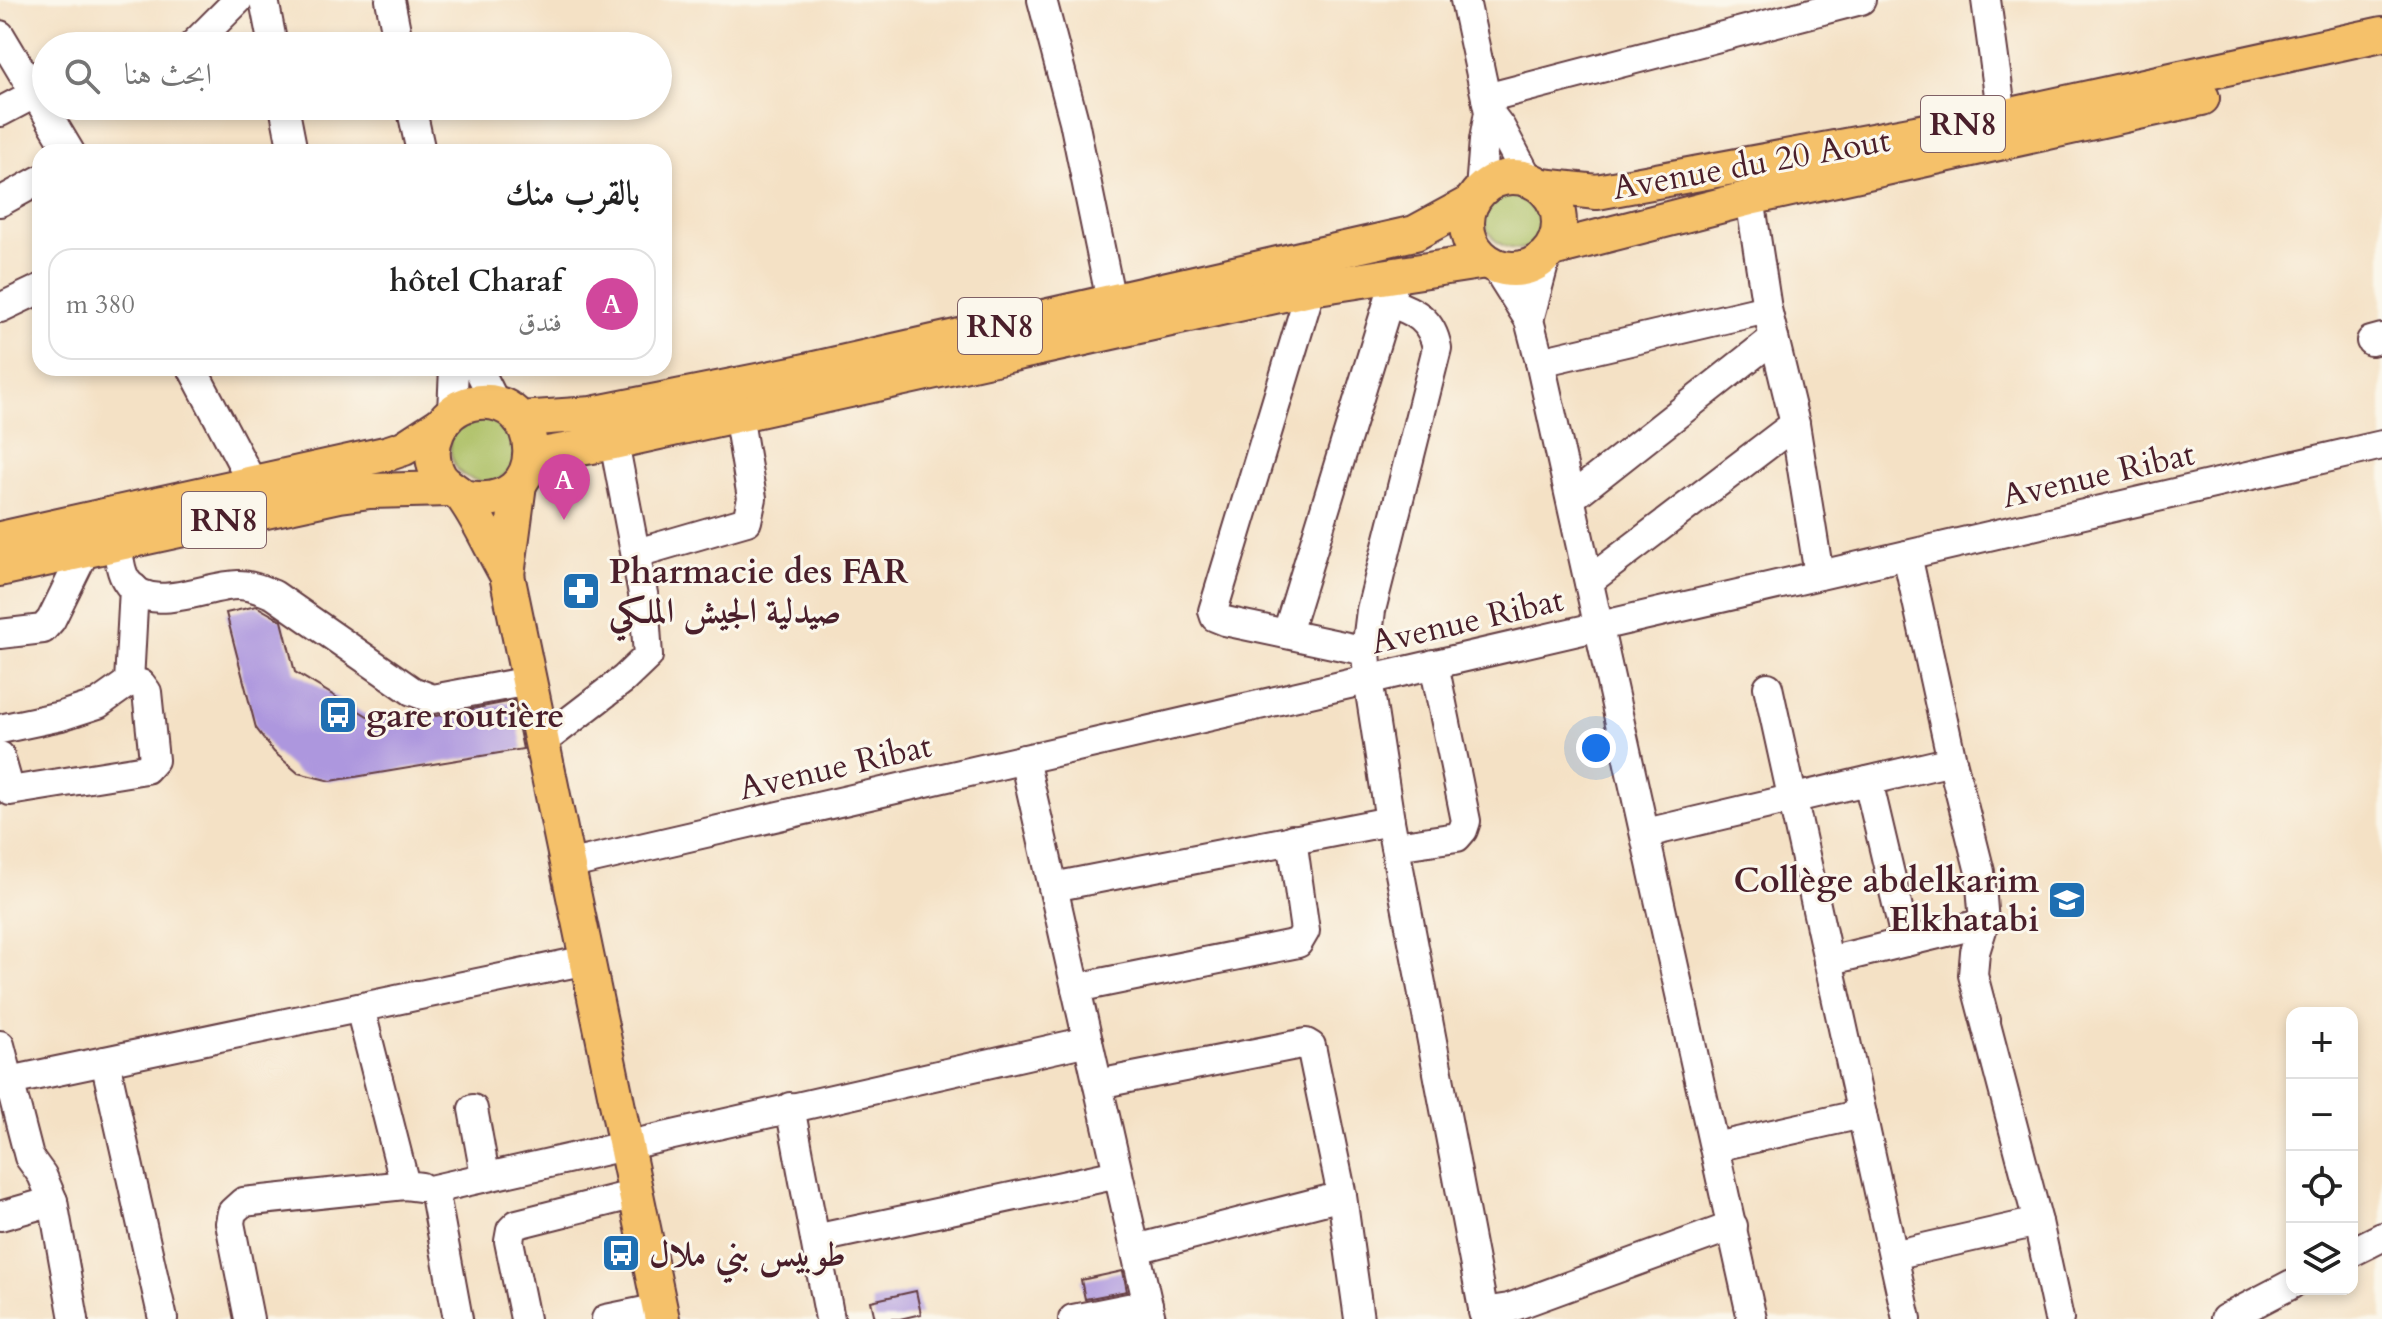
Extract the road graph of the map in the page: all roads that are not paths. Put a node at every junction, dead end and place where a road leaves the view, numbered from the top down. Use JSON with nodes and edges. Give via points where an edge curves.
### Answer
{"nodes":[{"id":1,"x":238,"y":0,"type":"edge"},
{"id":2,"x":264,"y":0,"type":"edge"},
{"id":3,"x":390,"y":0,"type":"edge"},
{"id":4,"x":1042,"y":0,"type":"edge"},
{"id":5,"x":1465,"y":0,"type":"edge"},
{"id":6,"x":1861,"y":0,"type":"edge"},
{"id":7,"x":1986,"y":0,"type":"edge"},
{"id":8,"x":206,"y":32,"type":"edge"},
{"id":9,"x":270,"y":32,"type":"edge"},
{"id":10,"x":396,"y":32,"type":"edge"},
{"id":11,"x":2382,"y":34,"type":"edge"},
{"id":12,"x":0,"y":35,"type":"edge"},
{"id":13,"x":2382,"y":58,"type":"edge"},
{"id":14,"x":32,"y":87,"type":"edge"},
{"id":15,"x":32,"y":95,"type":"edge"},
{"id":16,"x":1487,"y":105,"type":"junction"},
{"id":17,"x":0,"y":112,"type":"edge"},
{"id":18,"x":2002,"y":117,"type":"junction"},
{"id":19,"x":52,"y":120,"type":"edge"},
{"id":20,"x":287,"y":120,"type":"edge"},
{"id":21,"x":414,"y":120,"type":"edge"},
{"id":22,"x":65,"y":144,"type":"edge"},
{"id":23,"x":291,"y":144,"type":"edge"},
{"id":24,"x":419,"y":144,"type":"edge"},
{"id":25,"x":1536,"y":183,"type":"junction"},
{"id":26,"x":32,"y":184,"type":"edge"},
{"id":27,"x":1476,"y":196,"type":"junction"},
{"id":28,"x":1750,"y":198,"type":"junction"},
{"id":29,"x":0,"y":202,"type":"edge"},
{"id":30,"x":1549,"y":253,"type":"junction"},
{"id":31,"x":1490,"y":264,"type":"junction"},
{"id":32,"x":1311,"y":288,"type":"junction"},
{"id":33,"x":1393,"y":288,"type":"junction"},
{"id":34,"x":32,"y":293,"type":"edge"},
{"id":35,"x":1111,"y":301,"type":"junction"},
{"id":36,"x":0,"y":308,"type":"edge"},
{"id":37,"x":1767,"y":309,"type":"junction"},
{"id":38,"x":1529,"y":320,"type":"junction"},
{"id":39,"x":1774,"y":338,"type":"junction"},
{"id":40,"x":1540,"y":362,"type":"junction"},
{"id":41,"x":196,"y":376,"type":"edge"},
{"id":42,"x":453,"y":376,"type":"edge"},
{"id":43,"x":484,"y":376,"type":"edge"},
{"id":44,"x":508,"y":411,"type":"junction"},
{"id":45,"x":738,"y":414,"type":"junction"},
{"id":46,"x":447,"y":418,"type":"junction"},
{"id":47,"x":1795,"y":424,"type":"junction"},
{"id":48,"x":614,"y":442,"type":"junction"},
{"id":49,"x":2382,"y":445,"type":"edge"},
{"id":50,"x":525,"y":471,"type":"junction"},
{"id":51,"x":253,"y":484,"type":"junction"},
{"id":52,"x":457,"y":493,"type":"junction"},
{"id":53,"x":1571,"y":498,"type":"junction"},
{"id":54,"x":0,"y":539,"type":"edge"},
{"id":55,"x":101,"y":547,"type":"junction"},
{"id":56,"x":637,"y":553,"type":"junction"},
{"id":57,"x":1907,"y":555,"type":"junction"},
{"id":58,"x":0,"y":569,"type":"edge"},
{"id":59,"x":507,"y":575,"type":"junction"},
{"id":60,"x":1819,"y":575,"type":"junction"},
{"id":61,"x":1589,"y":581,"type":"junction"},
{"id":62,"x":134,"y":588,"type":"junction"},
{"id":63,"x":1599,"y":626,"type":"junction"},
{"id":64,"x":1287,"y":633,"type":"junction"},
{"id":65,"x":0,"y":634,"type":"edge"},
{"id":66,"x":1366,"y":651,"type":"junction"},
{"id":67,"x":1434,"y":664,"type":"junction"},
{"id":68,"x":1368,"y":679,"type":"junction"},
{"id":69,"x":529,"y":681,"type":"junction"},
{"id":70,"x":129,"y":682,"type":"junction"},
{"id":71,"x":1768,"y":687,"type":"dead end"},
{"id":72,"x":0,"y":729,"type":"edge"},
{"id":73,"x":542,"y":742,"type":"junction"},
{"id":74,"x":0,"y":756,"type":"edge"},
{"id":75,"x":1024,"y":759,"type":"junction"},
{"id":76,"x":1952,"y":761,"type":"junction"},
{"id":77,"x":1868,"y":781,"type":"junction"},
{"id":78,"x":1792,"y":799,"type":"junction"},
{"id":79,"x":1393,"y":833,"type":"junction"},
{"id":80,"x":1646,"y":833,"type":"junction"},
{"id":81,"x":1292,"y":839,"type":"junction"},
{"id":82,"x":567,"y":865,"type":"junction"},
{"id":83,"x":1053,"y":887,"type":"junction"},
{"id":84,"x":1984,"y":923,"type":"junction"},
{"id":85,"x":1906,"y":942,"type":"junction"},
{"id":86,"x":587,"y":960,"type":"junction"},
{"id":87,"x":1828,"y":961,"type":"junction"},
{"id":88,"x":1076,"y":988,"type":"junction"},
{"id":89,"x":360,"y":1008,"type":"junction"},
{"id":90,"x":1088,"y":1041,"type":"junction"},
{"id":91,"x":0,"y":1045,"type":"edge"},
{"id":92,"x":105,"y":1061,"type":"junction"},
{"id":93,"x":4,"y":1083,"type":"edge"},
{"id":94,"x":1098,"y":1084,"type":"junction"},
{"id":95,"x":790,"y":1107,"type":"junction"},
{"id":96,"x":473,"y":1109,"type":"dead end"},
{"id":97,"x":1862,"y":1114,"type":"junction"},
{"id":98,"x":626,"y":1143,"type":"junction"},
{"id":99,"x":1715,"y":1147,"type":"junction"},
{"id":100,"x":1118,"y":1174,"type":"junction"},
{"id":101,"x":485,"y":1175,"type":"junction"},
{"id":102,"x":405,"y":1185,"type":"junction"},
{"id":103,"x":434,"y":1189,"type":"junction"},
{"id":104,"x":636,"y":1194,"type":"junction"},
{"id":105,"x":1342,"y":1196,"type":"junction"},
{"id":106,"x":53,"y":1201,"type":"junction"},
{"id":107,"x":0,"y":1216,"type":"edge"},
{"id":108,"x":2038,"y":1222,"type":"junction"},
{"id":109,"x":1733,"y":1226,"type":"junction"},
{"id":110,"x":2382,"y":1237,"type":"edge"},
{"id":111,"x":815,"y":1239,"type":"junction"},
{"id":112,"x":1136,"y":1249,"type":"junction"},
{"id":113,"x":2358,"y":1249,"type":"edge"},
{"id":114,"x":1893,"y":1255,"type":"junction"},
{"id":115,"x":2286,"y":1290,"type":"edge"},
{"id":116,"x":2266,"y":1309,"type":"edge"},
{"id":117,"x":1150,"y":1311,"type":"edge"},
{"id":118,"x":661,"y":1314,"type":"edge"},
{"id":119,"x":452,"y":1315,"type":"edge"},
{"id":120,"x":1484,"y":1316,"type":"edge"},
{"id":121,"x":74,"y":1319,"type":"edge"},
{"id":122,"x":163,"y":1319,"type":"edge"},
{"id":123,"x":249,"y":1319,"type":"edge"},
{"id":124,"x":525,"y":1319,"type":"edge"},
{"id":125,"x":606,"y":1319,"type":"edge"},
{"id":126,"x":830,"y":1319,"type":"edge"},
{"id":127,"x":1073,"y":1319,"type":"edge"},
{"id":128,"x":1359,"y":1319,"type":"edge"},
{"id":129,"x":1752,"y":1319,"type":"edge"},
{"id":130,"x":1907,"y":1319,"type":"edge"},
{"id":131,"x":2059,"y":1319,"type":"edge"},
{"id":132,"x":2225,"y":1319,"type":"edge"}],
"edges":[{"from":1,"to":8,"type":"street"},
{"from":2,"to":9,"type":"street"},
{"from":3,"to":10,"type":"street"},
{"from":4,"to":35,"type":"street","via":[[1074,121]]},
{"from":5,"to":16,"type":"street"},
{"from":6,"to":16,"type":"street"},
{"from":7,"to":18,"type":"street"},
{"from":11,"to":18,"type":"main road","name":"Avenue du 20 Aout","number":"RN8"},
{"from":12,"to":14,"type":"street"},
{"from":13,"to":28,"type":"main road","name":"Avenue du 20 Aout","number":"RN8"},
{"from":15,"to":17,"type":"street"},
{"from":16,"to":25,"type":"street"},
{"from":16,"to":27,"type":"street"},
{"from":18,"to":25,"type":"main road","name":"Avenue du 20 Aout","number":"RN8","via":[[1597,192]]},
{"from":19,"to":22,"type":"street"},
{"from":20,"to":23,"type":"street"},
{"from":21,"to":24,"type":"street"},
{"from":25,"to":27,"type":"main road","number":"RN8","via":[[1503,178]]},
{"from":25,"to":30,"type":"main road","via":[[1550,194],[1560,216]]},
{"from":26,"to":29,"type":"street"},
{"from":27,"to":31,"type":"main road","via":[[1467,230],[1473,247]]},
{"from":27,"to":35,"type":"main road","number":"RN8","via":[[1415,233]]},
{"from":28,"to":30,"type":"main road","name":"Avenue du 20 Aout","number":"RN8"},
{"from":28,"to":37,"type":"street"},
{"from":30,"to":31,"type":"main road","number":"RN8","via":[[1537,264],[1516,270]]},
{"from":30,"to":38,"type":"street"},
{"from":31,"to":33,"type":"main road","number":"RN8"},
{"from":31,"to":38,"type":"street"},
{"from":32,"to":33,"type":"main road","number":"RN8"},
{"from":32,"to":45,"type":"main road","number":"RN8"},
{"from":32,"to":64,"type":"street","via":[[1213,611],[1225,621]]},
{"from":33,"to":64,"type":"street"},
{"from":33,"to":66,"type":"street","via":[[1425,319],[1437,348],[1371,610]]},
{"from":34,"to":36,"type":"street"},
{"from":35,"to":44,"type":"main road","number":"RN8","via":[[592,414]]},
{"from":37,"to":39,"type":"street"},
{"from":37,"to":40,"type":"street"},
{"from":38,"to":40,"type":"street"},
{"from":39,"to":47,"type":"street"},
{"from":39,"to":53,"type":"street"},
{"from":40,"to":53,"type":"street"},
{"from":41,"to":51,"type":"street"},
{"from":42,"to":46,"type":"street"},
{"from":43,"to":44,"type":"street"},
{"from":44,"to":46,"type":"main road","number":"RN8","via":[[473,403]]},
{"from":44,"to":50,"type":"main road","via":[[527,431]]},
{"from":45,"to":48,"type":"main road","number":"RN8"},
{"from":45,"to":56,"type":"street","via":[[752,498],[747,521]]},
{"from":46,"to":51,"type":"main road","number":"RN8","via":[[404,448]]},
{"from":46,"to":52,"type":"main road","via":[[434,441],[433,458],[439,475]]},
{"from":47,"to":60,"type":"street"},
{"from":47,"to":61,"type":"street"},
{"from":48,"to":50,"type":"main road","number":"RN8"},
{"from":48,"to":56,"type":"street"},
{"from":49,"to":57,"type":"street","name":"Avenue Ribat"},
{"from":50,"to":52,"type":"main road","number":"RN8","via":[[508,494],[494,499]]},
{"from":50,"to":59,"type":"main road"},
{"from":51,"to":54,"type":"main road","number":"RN8"},
{"from":52,"to":55,"type":"main road","number":"RN8","via":[[340,495]]},
{"from":52,"to":59,"type":"main road"},
{"from":53,"to":61,"type":"street"},
{"from":55,"to":58,"type":"main road","number":"RN8"},
{"from":55,"to":62,"type":"street"},
{"from":55,"to":65,"type":"street","via":[[43,629]]},
{"from":56,"to":73,"type":"street","via":[[648,656]]},
{"from":57,"to":60,"type":"street","name":"Avenue Ribat"},
{"from":57,"to":76,"type":"street"},
{"from":59,"to":69,"type":"main road"},
{"from":60,"to":63,"type":"street","name":"Avenue Ribat"},
{"from":61,"to":63,"type":"street"},
{"from":62,"to":69,"type":"street","via":[[167,599],[218,587],[251,586],[274,595],[412,691],[433,699]]},
{"from":62,"to":70,"type":"street"},
{"from":63,"to":67,"type":"street","name":"Avenue Ribat"},
{"from":63,"to":80,"type":"street"},
{"from":64,"to":66,"type":"street"},
{"from":66,"to":68,"type":"street"},
{"from":67,"to":68,"type":"street","name":"Avenue Ribat"},
{"from":67,"to":79,"type":"street","via":[[1466,821],[1457,837]]},
{"from":68,"to":75,"type":"street","name":"Avenue Ribat"},
{"from":68,"to":79,"type":"street"},
{"from":69,"to":73,"type":"main road"},
{"from":70,"to":72,"type":"street","via":[[98,704]]},
{"from":70,"to":74,"type":"street","via":[[141,684],[147,692],[154,760],[146,769],[10,791]]},
{"from":71,"to":78,"type":"street"},
{"from":73,"to":82,"type":"main road"},
{"from":75,"to":82,"type":"street","name":"Avenue Ribat"},
{"from":75,"to":83,"type":"street"},
{"from":76,"to":77,"type":"street"},
{"from":76,"to":84,"type":"street","via":[[1980,872]]},
{"from":77,"to":78,"type":"street"},
{"from":77,"to":85,"type":"street"},
{"from":78,"to":80,"type":"street"},
{"from":78,"to":87,"type":"street"},
{"from":79,"to":81,"type":"street"},
{"from":79,"to":120,"type":"street"},
{"from":80,"to":99,"type":"street"},
{"from":81,"to":83,"type":"street"},
{"from":81,"to":88,"type":"street","via":[[1305,931],[1298,943]]},
{"from":82,"to":86,"type":"main road"},
{"from":83,"to":88,"type":"street"},
{"from":84,"to":85,"type":"street"},
{"from":84,"to":108,"type":"street","via":[[1973,975]]},
{"from":85,"to":87,"type":"street"},
{"from":86,"to":89,"type":"street"},
{"from":86,"to":98,"type":"main road"},
{"from":87,"to":97,"type":"street"},
{"from":88,"to":90,"type":"street"},
{"from":89,"to":92,"type":"street"},
{"from":89,"to":102,"type":"street"},
{"from":90,"to":94,"type":"street"},
{"from":90,"to":95,"type":"street"},
{"from":91,"to":93,"type":"street"},
{"from":92,"to":93,"type":"street"},
{"from":92,"to":122,"type":"street"},
{"from":93,"to":106,"type":"street","via":[[29,1157]]},
{"from":94,"to":100,"type":"street"},
{"from":94,"to":105,"type":"street","via":[[1306,1043],[1311,1046]]},
{"from":95,"to":98,"type":"street"},
{"from":95,"to":111,"type":"street"},
{"from":96,"to":101,"type":"street"},
{"from":97,"to":99,"type":"street"},
{"from":97,"to":114,"type":"street"},
{"from":98,"to":101,"type":"street"},
{"from":98,"to":104,"type":"main road"},
{"from":99,"to":109,"type":"street"},
{"from":100,"to":111,"type":"street"},
{"from":100,"to":112,"type":"street"},
{"from":101,"to":103,"type":"street"},
{"from":102,"to":103,"type":"street"},
{"from":102,"to":123,"type":"street","via":[[243,1202],[232,1212],[230,1223]]},
{"from":103,"to":119,"type":"street"},
{"from":104,"to":118,"type":"main road"},
{"from":104,"to":124,"type":"street","via":[[517,1224],[511,1230]]},
{"from":105,"to":112,"type":"street"},
{"from":105,"to":128,"type":"street"},
{"from":106,"to":107,"type":"street"},
{"from":106,"to":121,"type":"street"},
{"from":108,"to":114,"type":"street"},
{"from":108,"to":131,"type":"street"},
{"from":109,"to":120,"type":"street"},
{"from":109,"to":129,"type":"street"},
{"from":110,"to":113,"type":"street"},
{"from":111,"to":126,"type":"street"},
{"from":112,"to":117,"type":"street"},
{"from":114,"to":130,"type":"street"},
{"from":115,"to":116,"type":"street"},
{"from":116,"to":132,"type":"street"},
{"from":117,"to":127,"type":"street"},
{"from":118,"to":125,"type":"street"}]}
